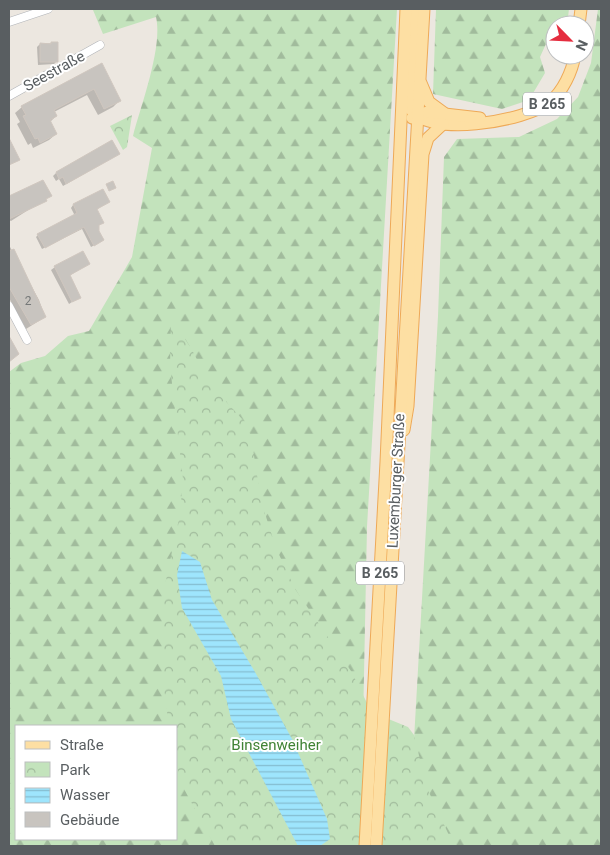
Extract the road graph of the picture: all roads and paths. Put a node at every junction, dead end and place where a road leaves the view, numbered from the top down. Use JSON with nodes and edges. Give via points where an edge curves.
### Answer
{"nodes":[{"id":1,"x":48,"y":9,"type":"edge"},
{"id":2,"x":406,"y":9,"type":"edge"},
{"id":3,"x":414,"y":9,"type":"edge"},
{"id":4,"x":424,"y":9,"type":"edge"},
{"id":5,"x":9,"y":22,"type":"edge"},
{"id":6,"x":100,"y":45,"type":"dead end"},
{"id":7,"x":572,"y":65,"type":"edge"},
{"id":8,"x":419,"y":77,"type":"junction"},
{"id":9,"x":9,"y":96,"type":"edge"},
{"id":10,"x":416,"y":116,"type":"junction"},
{"id":11,"x":444,"y":119,"type":"junction"},
{"id":12,"x":395,"y":202,"type":"junction"},
{"id":13,"x":9,"y":306,"type":"edge"},
{"id":14,"x":27,"y":340,"type":"dead end"},
{"id":15,"x":397,"y":453,"type":"junction"},
{"id":16,"x":365,"y":846,"type":"edge"},
{"id":17,"x":376,"y":846,"type":"edge"}],
"edges":[{"from":1,"to":5,"type":"street"},
{"from":2,"to":12,"type":"main road","number":"B 265"},
{"from":3,"to":10,"type":"main road","via":[[409,103]]},
{"from":4,"to":8,"type":"main road","number":"B 265"},
{"from":6,"to":9,"type":"street","name":"Seestraße"},
{"from":7,"to":11,"type":"main road","number":"B 265","via":[[567,78],[549,103],[520,118],[492,121]]},
{"from":8,"to":10,"type":"main road","number":"B 265"},
{"from":8,"to":11,"type":"main road","number":"B 265","via":[[427,99]]},
{"from":10,"to":11,"type":"main road","via":[[427,112]]},
{"from":10,"to":12,"type":"main road","via":[[407,126],[402,176]]},
{"from":10,"to":15,"type":"main road","name":"Luxemburger Straße","number":"B 265"},
{"from":11,"to":15,"type":"main road","via":[[428,138],[423,154],[408,406]]},
{"from":12,"to":16,"type":"main road","name":"Luxemburger Straße","number":"B 265","via":[[386,452]]},
{"from":13,"to":14,"type":"street"},
{"from":15,"to":17,"type":"main road","name":"Luxemburger Straße","number":"B 265"}]}
